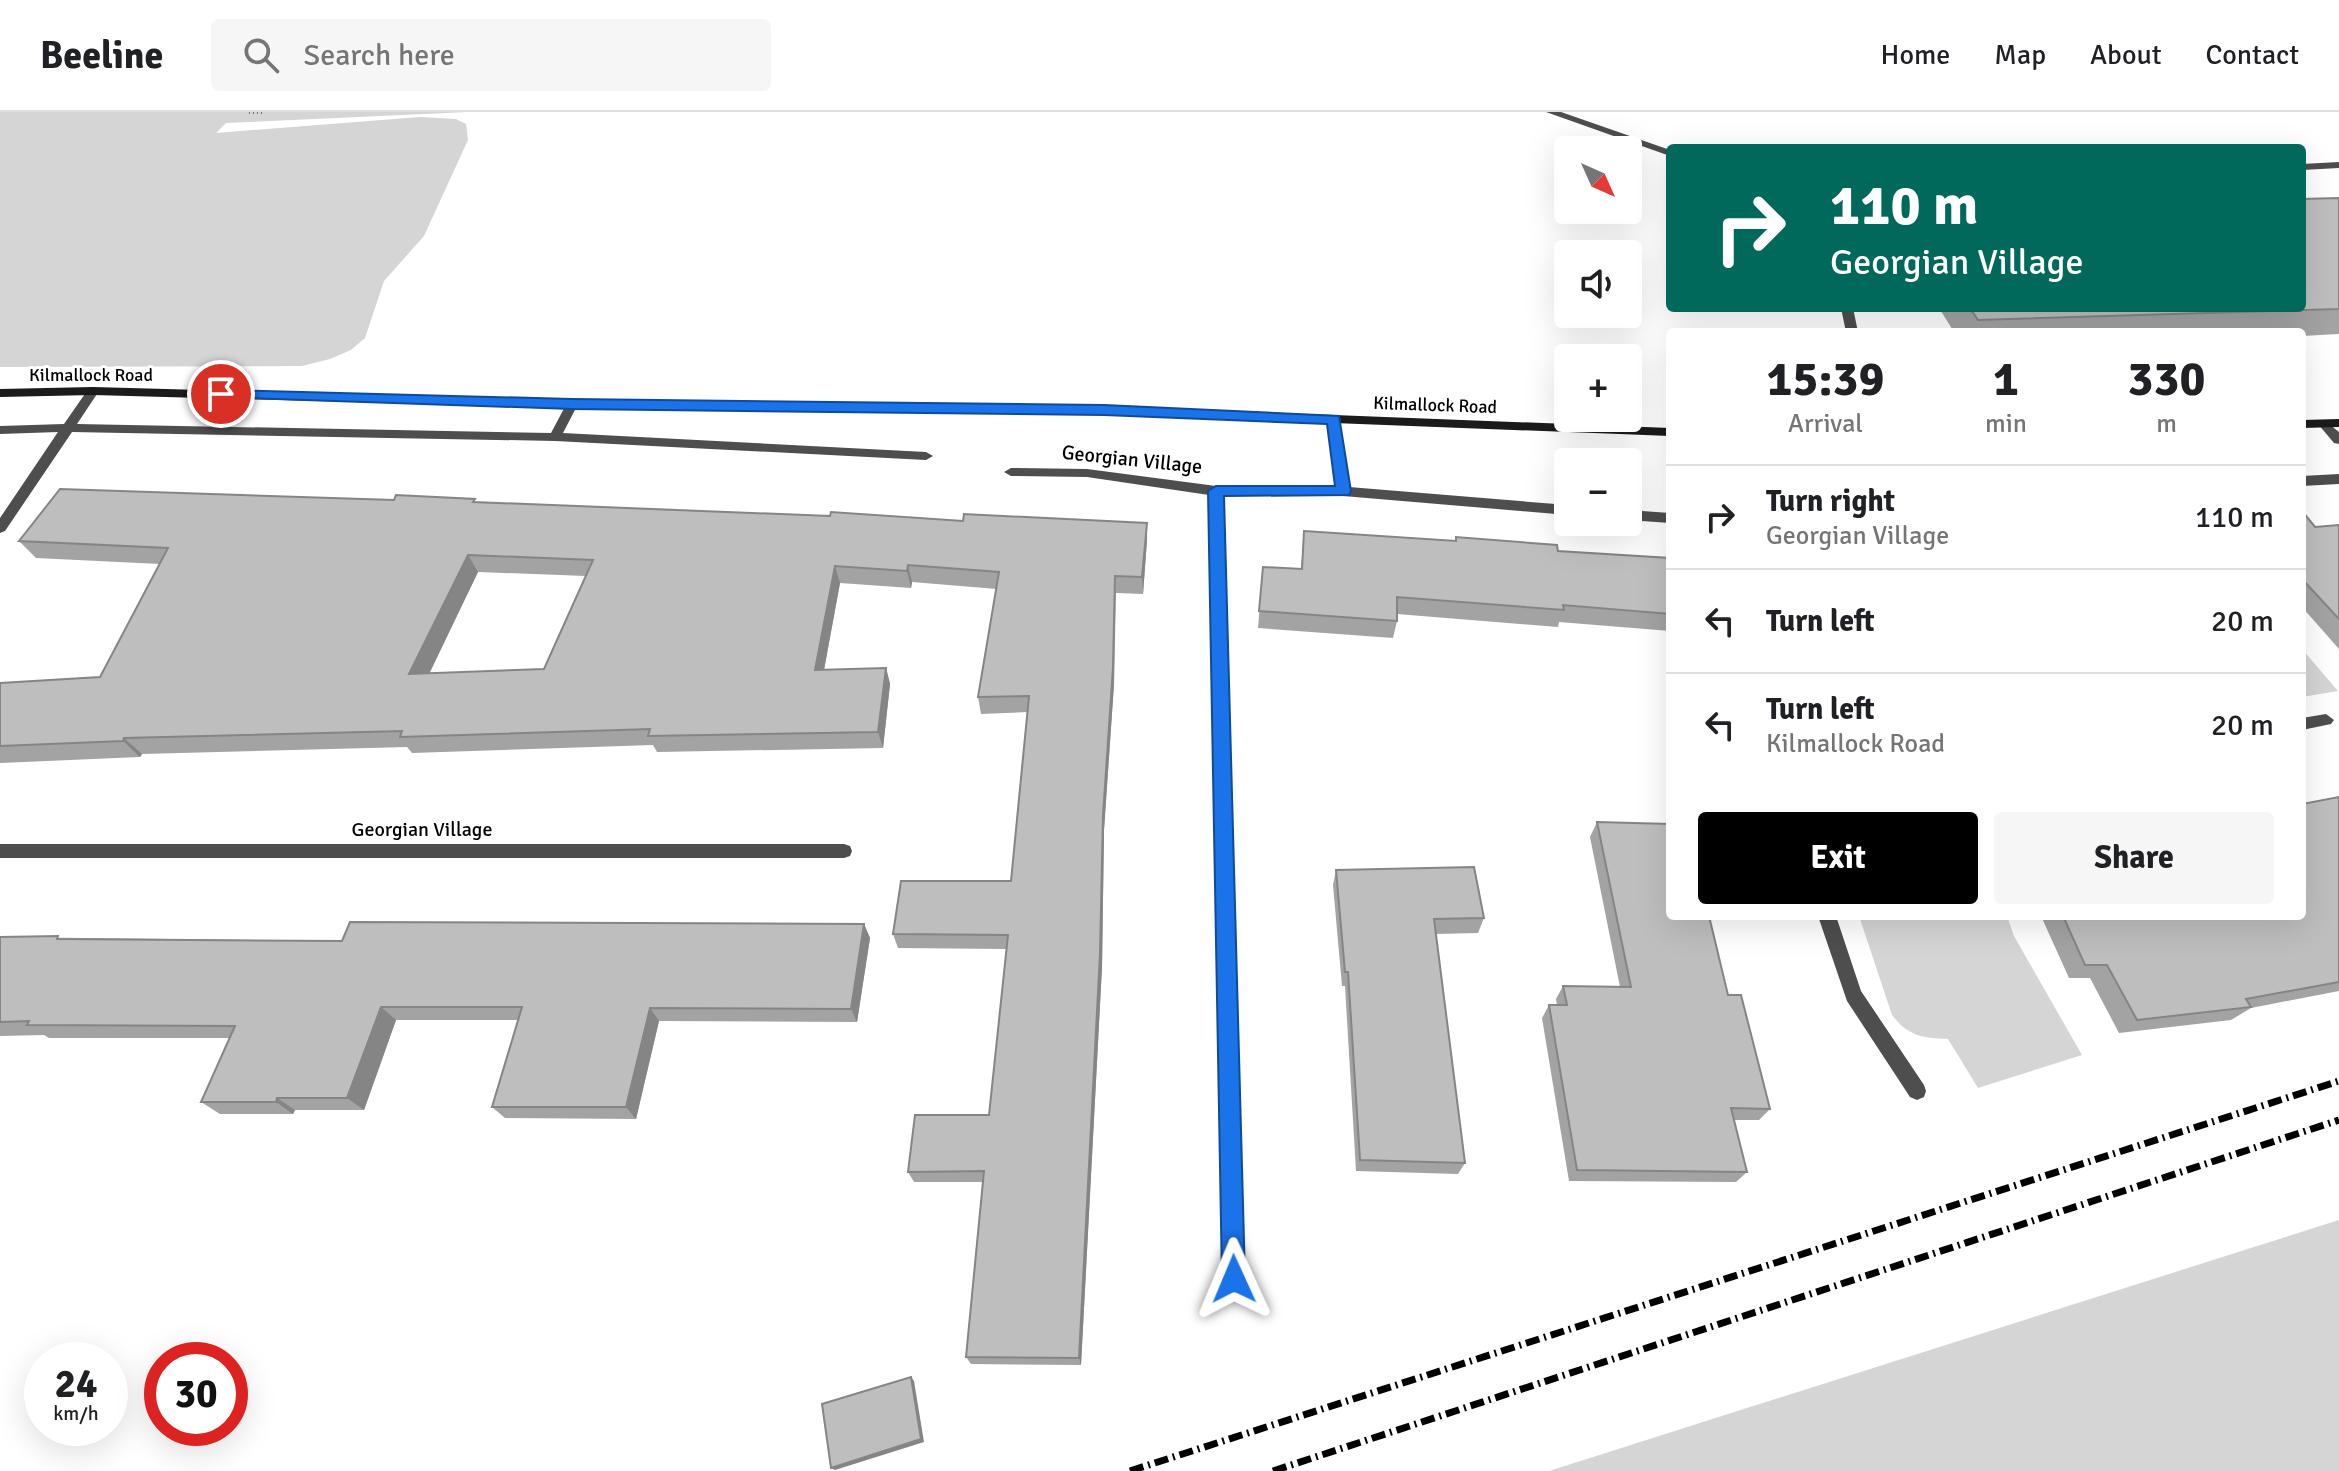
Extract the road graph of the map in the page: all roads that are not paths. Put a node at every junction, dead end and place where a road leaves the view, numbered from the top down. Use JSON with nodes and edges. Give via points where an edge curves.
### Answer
{"nodes":[{"id":1,"x":1551,"y":112,"type":"edge"},
{"id":2,"x":1666,"y":152,"type":"edge"},
{"id":3,"x":2339,"y":165,"type":"edge"},
{"id":4,"x":2306,"y":167,"type":"edge"},
{"id":5,"x":93,"y":391,"type":"junction"},
{"id":6,"x":0,"y":393,"type":"edge"},
{"id":7,"x":572,"y":404,"type":"junction"},
{"id":8,"x":1334,"y":419,"type":"junction"},
{"id":9,"x":2339,"y":423,"type":"edge"},
{"id":10,"x":2306,"y":424,"type":"edge"},
{"id":11,"x":2324,"y":424,"type":"junction"},
{"id":12,"x":65,"y":428,"type":"junction"},
{"id":13,"x":0,"y":430,"type":"edge"},
{"id":14,"x":1666,"y":432,"type":"edge"},
{"id":15,"x":555,"y":437,"type":"junction"},
{"id":16,"x":2339,"y":440,"type":"edge"},
{"id":17,"x":926,"y":456,"type":"dead end"},
{"id":18,"x":1011,"y":472,"type":"dead end"},
{"id":19,"x":2339,"y":479,"type":"edge"},
{"id":20,"x":2306,"y":481,"type":"edge"},
{"id":21,"x":1216,"y":491,"type":"junction"},
{"id":22,"x":1343,"y":491,"type":"junction"},
{"id":23,"x":1554,"y":509,"type":"edge"},
{"id":24,"x":1642,"y":516,"type":"edge"},
{"id":25,"x":1666,"y":518,"type":"edge"},
{"id":26,"x":0,"y":528,"type":"edge"},
{"id":27,"x":2326,"y":720,"type":"dead end"},
{"id":28,"x":2306,"y":723,"type":"edge"},
{"id":29,"x":0,"y":851,"type":"edge"},
{"id":30,"x":844,"y":851,"type":"dead end"},
{"id":31,"x":1828,"y":920,"type":"edge"},
{"id":32,"x":1917,"y":1091,"type":"dead end"},
{"id":33,"x":1234,"y":1279,"type":"dead end"}],
"edges":[{"from":1,"to":2,"type":"street"},
{"from":3,"to":4,"type":"street"},
{"from":5,"to":6,"type":"main road","name":"Kilmallock Road"},
{"from":5,"to":7,"type":"main road","name":"Kilmallock Road"},
{"from":5,"to":12,"type":"street"},
{"from":7,"to":8,"type":"main road","name":"Kilmallock Road","via":[[1104,410]]},
{"from":7,"to":15,"type":"street"},
{"from":8,"to":14,"type":"main road","name":"Kilmallock Road"},
{"from":8,"to":22,"type":"street"},
{"from":9,"to":11,"type":"main road"},
{"from":10,"to":11,"type":"main road"},
{"from":11,"to":16,"type":"street"},
{"from":12,"to":13,"type":"street"},
{"from":12,"to":15,"type":"street"},
{"from":12,"to":26,"type":"street"},
{"from":15,"to":17,"type":"street"},
{"from":18,"to":21,"type":"street","name":"Georgian Village","via":[[1087,473]]},
{"from":19,"to":20,"type":"street"},
{"from":21,"to":22,"type":"street","name":"Georgian Village"},
{"from":21,"to":33,"type":"street"},
{"from":22,"to":23,"type":"street","name":"Georgian Village"},
{"from":24,"to":25,"type":"street"},
{"from":27,"to":28,"type":"street"},
{"from":29,"to":30,"type":"street","name":"Georgian Village"},
{"from":31,"to":32,"type":"street","via":[[1853,995]]}]}
